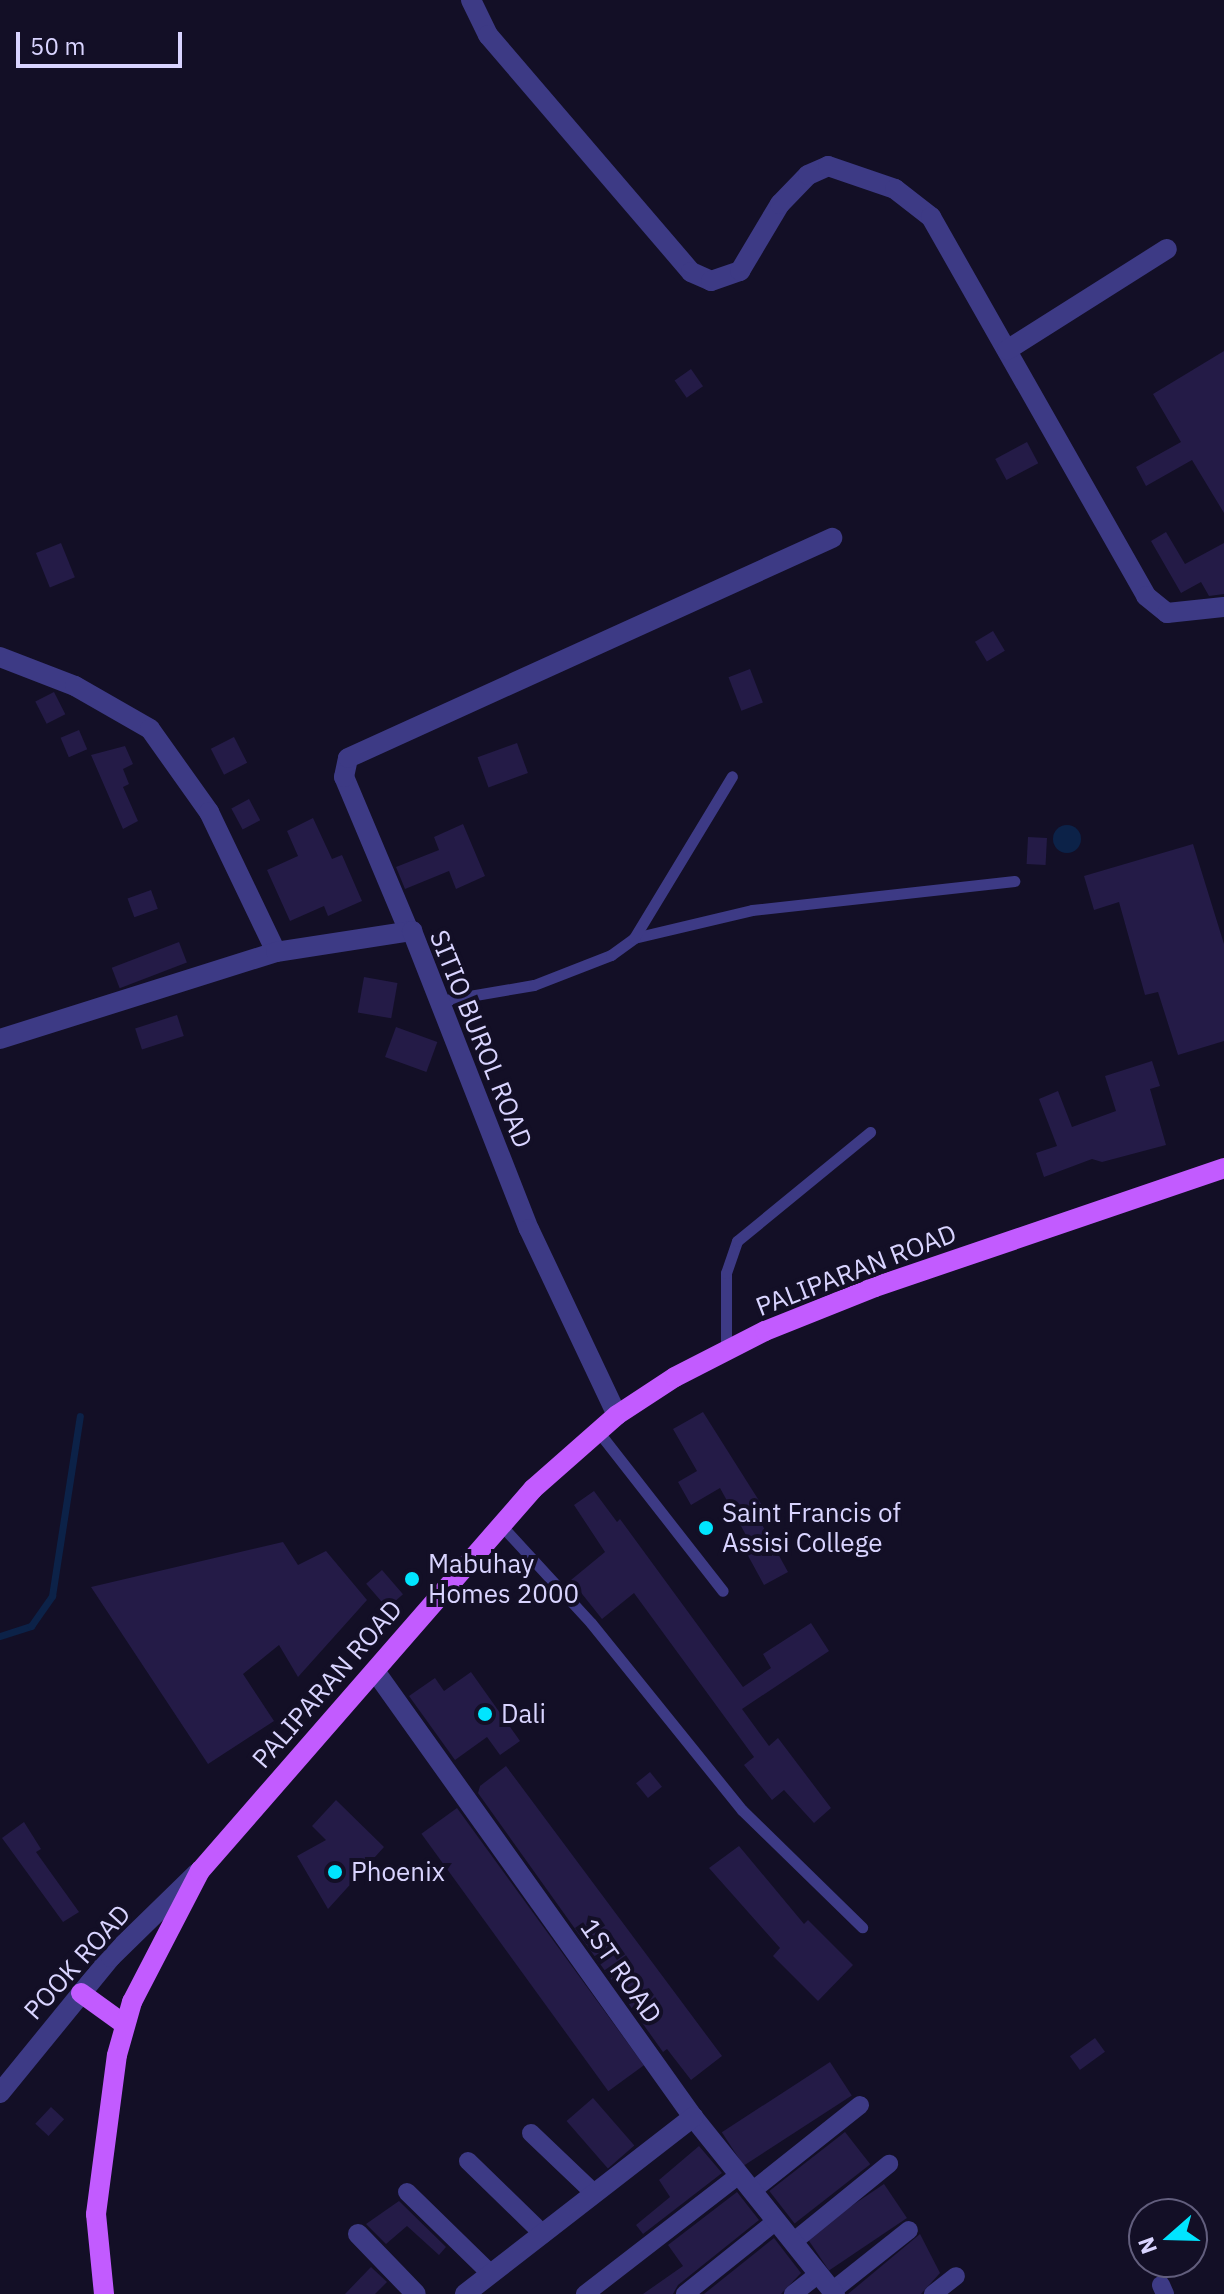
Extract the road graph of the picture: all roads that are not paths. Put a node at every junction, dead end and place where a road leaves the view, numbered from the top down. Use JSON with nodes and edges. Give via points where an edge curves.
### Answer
{"nodes":[{"id":1,"x":471,"y":0,"type":"edge"},
{"id":2,"x":1167,"y":249,"type":"dead end"},
{"id":3,"x":1007,"y":350,"type":"junction"},
{"id":4,"x":832,"y":538,"type":"dead end"},
{"id":5,"x":1224,"y":607,"type":"edge"},
{"id":6,"x":0,"y":657,"type":"edge"},
{"id":7,"x":732,"y":776,"type":"dead end"},
{"id":8,"x":1014,"y":881,"type":"dead end"},
{"id":9,"x":408,"y":929,"type":"junction"},
{"id":10,"x":634,"y":938,"type":"junction"},
{"id":11,"x":276,"y":952,"type":"junction"},
{"id":12,"x":440,"y":1001,"type":"junction"},
{"id":13,"x":0,"y":1039,"type":"edge"},
{"id":14,"x":870,"y":1132,"type":"dead end"},
{"id":15,"x":1224,"y":1168,"type":"edge"},
{"id":16,"x":726,"y":1351,"type":"junction"},
{"id":17,"x":617,"y":1415,"type":"junction"},
{"id":18,"x":597,"y":1430,"type":"junction"},
{"id":19,"x":499,"y":1524,"type":"junction"},
{"id":20,"x":723,"y":1591,"type":"dead end"},
{"id":21,"x":375,"y":1671,"type":"junction"},
{"id":22,"x":200,"y":1871,"type":"junction"},
{"id":23,"x":862,"y":1927,"type":"dead end"},
{"id":24,"x":81,"y":1993,"type":"junction"},
{"id":25,"x":124,"y":2024,"type":"junction"},
{"id":26,"x":0,"y":2093,"type":"edge"},
{"id":27,"x":860,"y":2105,"type":"dead end"},
{"id":28,"x":693,"y":2117,"type":"junction"},
{"id":29,"x":531,"y":2133,"type":"dead end"},
{"id":30,"x":468,"y":2161,"type":"dead end"},
{"id":31,"x":889,"y":2164,"type":"dead end"},
{"id":32,"x":739,"y":2175,"type":"junction"},
{"id":33,"x":752,"y":2191,"type":"junction"},
{"id":34,"x":407,"y":2192,"type":"dead end"},
{"id":35,"x":595,"y":2194,"type":"junction"},
{"id":36,"x":776,"y":2221,"type":"junction"},
{"id":37,"x":909,"y":2230,"type":"dead end"},
{"id":38,"x":358,"y":2234,"type":"dead end"},
{"id":39,"x":543,"y":2234,"type":"junction"},
{"id":40,"x":793,"y":2242,"type":"junction"},
{"id":41,"x":491,"y":2274,"type":"junction"},
{"id":42,"x":819,"y":2274,"type":"junction"},
{"id":43,"x":956,"y":2276,"type":"dead end"},
{"id":44,"x":834,"y":2292,"type":"edge"},
{"id":45,"x":414,"y":2293,"type":"edge"},
{"id":46,"x":104,"y":2294,"type":"edge"},
{"id":47,"x":465,"y":2294,"type":"edge"},
{"id":48,"x":585,"y":2294,"type":"edge"},
{"id":49,"x":685,"y":2294,"type":"edge"},
{"id":50,"x":793,"y":2294,"type":"edge"},
{"id":51,"x":933,"y":2294,"type":"edge"}],
"edges":[{"from":1,"to":3,"type":"street","via":[[488,35],[691,272],[711,281],[740,271],[780,204],[808,175],[842,167],[895,189],[931,217]]},
{"from":2,"to":3,"type":"street"},
{"from":3,"to":5,"type":"street","via":[[1159,610],[1181,614]]},
{"from":4,"to":9,"type":"street","via":[[348,758],[344,777]]},
{"from":6,"to":11,"type":"street","via":[[75,686],[150,729],[209,812]]},
{"from":7,"to":10,"type":"lane"},
{"from":8,"to":10,"type":"lane","via":[[752,910]]},
{"from":9,"to":11,"type":"street","name":"SITIO BUROL ROAD"},
{"from":9,"to":12,"type":"street","name":"SITIO BUROL ROAD"},
{"from":10,"to":12,"type":"lane","via":[[611,955],[534,985]]},
{"from":11,"to":13,"type":"street","name":"SITIO BUROL ROAD"},
{"from":12,"to":17,"type":"street","name":"SITIO BUROL ROAD","via":[[529,1229]]},
{"from":14,"to":16,"type":"lane","via":[[737,1241],[726,1273]]},
{"from":15,"to":16,"type":"main road","name":"PALIPARAN ROAD","via":[[875,1287]]},
{"from":16,"to":17,"type":"main road","name":"PALIPARAN ROAD"},
{"from":17,"to":18,"type":"main road","name":"PALIPARAN ROAD"},
{"from":18,"to":19,"type":"main road","name":"PALIPARAN ROAD"},
{"from":18,"to":20,"type":"lane"},
{"from":19,"to":21,"type":"main road","name":"PALIPARAN ROAD"},
{"from":19,"to":23,"type":"lane","via":[[591,1623],[742,1810]]},
{"from":21,"to":22,"type":"main road","name":"PALIPARAN ROAD"},
{"from":21,"to":28,"type":"street","name":"1ST ROAD"},
{"from":22,"to":24,"type":"street","name":"POOK ROAD"},
{"from":22,"to":25,"type":"main road","name":"PALIPARAN ROAD"},
{"from":24,"to":25,"type":"main road"},
{"from":24,"to":26,"type":"street","name":"POOK ROAD"},
{"from":25,"to":46,"type":"main road","name":"PALIPARAN ROAD","via":[[96,2214]]},
{"from":27,"to":33,"type":"street"},
{"from":28,"to":32,"type":"street","name":"1ST ROAD"},
{"from":28,"to":35,"type":"street"},
{"from":29,"to":35,"type":"street"},
{"from":30,"to":39,"type":"street"},
{"from":31,"to":40,"type":"street"},
{"from":32,"to":33,"type":"street","name":"1ST ROAD"},
{"from":32,"to":48,"type":"street"},
{"from":33,"to":36,"type":"street","name":"1ST ROAD"},
{"from":34,"to":41,"type":"street"},
{"from":35,"to":39,"type":"street"},
{"from":36,"to":40,"type":"street","name":"1ST ROAD"},
{"from":36,"to":49,"type":"street"},
{"from":37,"to":44,"type":"street"},
{"from":38,"to":45,"type":"street"},
{"from":39,"to":41,"type":"street"},
{"from":40,"to":42,"type":"street","name":"1ST ROAD"},
{"from":41,"to":47,"type":"street"},
{"from":42,"to":44,"type":"street","name":"1ST ROAD"},
{"from":42,"to":50,"type":"street"},
{"from":43,"to":51,"type":"street"}]}
